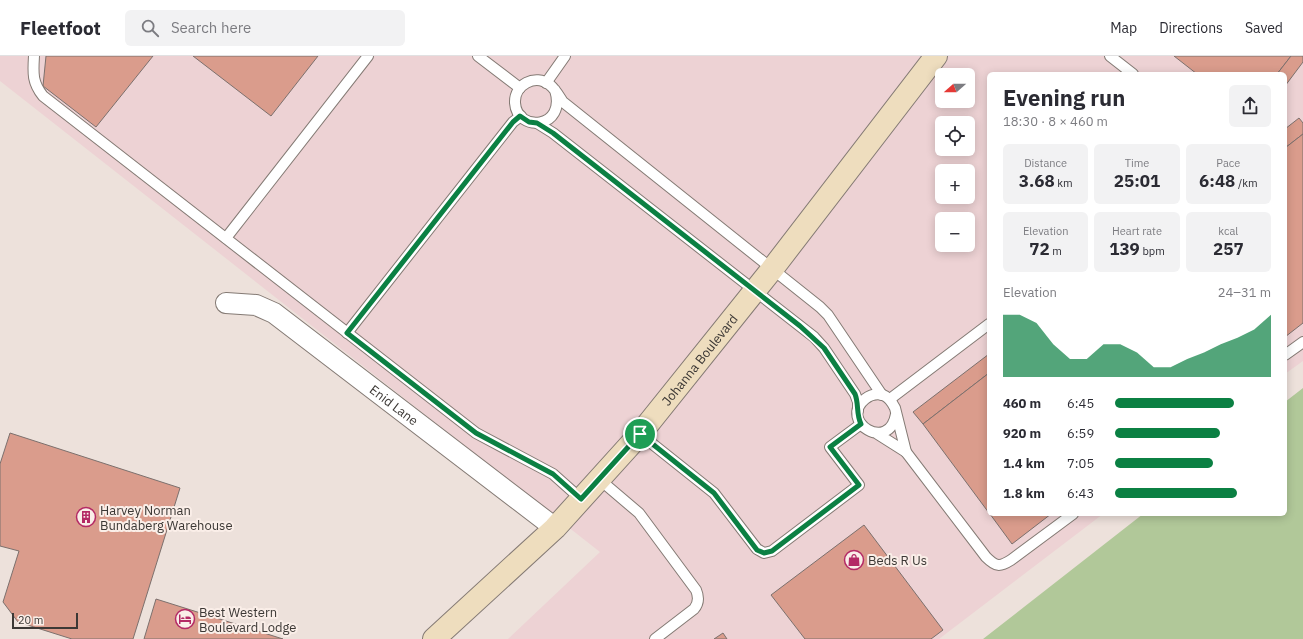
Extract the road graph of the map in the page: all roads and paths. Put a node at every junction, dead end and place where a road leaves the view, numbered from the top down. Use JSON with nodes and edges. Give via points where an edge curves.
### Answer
{"nodes":[{"id":1,"x":34,"y":56,"type":"edge"},
{"id":2,"x":368,"y":56,"type":"edge"},
{"id":3,"x":478,"y":56,"type":"edge"},
{"id":4,"x":565,"y":56,"type":"edge"},
{"id":5,"x":936,"y":56,"type":"edge"},
{"id":6,"x":1110,"y":56,"type":"edge"},
{"id":7,"x":1130,"y":72,"type":"edge"},
{"id":8,"x":546,"y":83,"type":"junction"},
{"id":9,"x":520,"y":88,"type":"junction"},
{"id":10,"x":554,"y":90,"type":"junction"},
{"id":11,"x":520,"y":116,"type":"junction"},
{"id":12,"x":537,"y":123,"type":"junction"},
{"id":13,"x":226,"y":238,"type":"junction"},
{"id":14,"x":773,"y":268,"type":"junction"},
{"id":15,"x":755,"y":291,"type":"junction"},
{"id":16,"x":226,"y":303,"type":"dead end"},
{"id":17,"x":987,"y":325,"type":"edge"},
{"id":18,"x":347,"y":333,"type":"junction"},
{"id":19,"x":1303,"y":342,"type":"edge"},
{"id":20,"x":1287,"y":354,"type":"edge"},
{"id":21,"x":886,"y":397,"type":"junction"},
{"id":22,"x":858,"y":412,"type":"junction"},
{"id":23,"x":896,"y":414,"type":"junction"},
{"id":24,"x":861,"y":424,"type":"junction"},
{"id":25,"x":876,"y":433,"type":"junction"},
{"id":26,"x":640,"y":434,"type":"junction"},
{"id":27,"x":906,"y":452,"type":"junction"},
{"id":28,"x":599,"y":479,"type":"junction"},
{"id":29,"x":581,"y":499,"type":"junction"},
{"id":30,"x":1070,"y":516,"type":"edge"},
{"id":31,"x":555,"y":528,"type":"junction"},
{"id":32,"x":434,"y":639,"type":"edge"},
{"id":33,"x":655,"y":639,"type":"edge"}],
"edges":[{"from":1,"to":13,"type":"lane","via":[[33,72],[36,87],[43,96]]},
{"from":2,"to":13,"type":"lane"},
{"from":3,"to":9,"type":"lane"},
{"from":4,"to":8,"type":"lane"},
{"from":5,"to":14,"type":"street","name":"Johanna Boulevard"},
{"from":6,"to":7,"type":"lane"},
{"from":8,"to":9,"type":"lane","via":[[531,81]]},
{"from":8,"to":10,"type":"lane"},
{"from":9,"to":11,"type":"lane","via":[[515,100]]},
{"from":10,"to":12,"type":"lane","via":[[557,98],[555,112],[544,122]]},
{"from":10,"to":14,"type":"lane","via":[[564,102]]},
{"from":11,"to":12,"type":"lane","via":[[529,122]]},
{"from":11,"to":18,"type":"lane"},
{"from":12,"to":15,"type":"lane"},
{"from":13,"to":18,"type":"lane"},
{"from":14,"to":15,"type":"street","name":"Johanna Boulevard"},
{"from":14,"to":21,"type":"lane","via":[[828,315]]},
{"from":15,"to":22,"type":"lane","via":[[824,348],[855,394]]},
{"from":15,"to":26,"type":"street","name":"Johanna Boulevard"},
{"from":16,"to":31,"type":"street","name":"Enid Lane","via":[[256,305],[274,313]]},
{"from":17,"to":21,"type":"lane"},
{"from":18,"to":29,"type":"lane","via":[[476,433],[553,474]]},
{"from":19,"to":20,"type":"lane"},
{"from":21,"to":22,"type":"lane","via":[[875,394],[869,396],[860,405]]},
{"from":21,"to":23,"type":"lane","via":[[896,408]]},
{"from":22,"to":24,"type":"lane"},
{"from":23,"to":25,"type":"lane","via":[[892,425],[883,432]]},
{"from":23,"to":27,"type":"lane"},
{"from":24,"to":25,"type":"lane","via":[[865,429]]},
{"from":24,"to":26,"type":"lane","via":[[830,447],[859,485],[772,551],[764,553],[757,550],[714,493]]},
{"from":25,"to":27,"type":"lane"},
{"from":26,"to":28,"type":"street","name":"Johanna Boulevard"},
{"from":27,"to":30,"type":"lane","via":[[992,563],[1005,564]]},
{"from":28,"to":29,"type":"street","name":"Johanna Boulevard"},
{"from":28,"to":33,"type":"lane","via":[[639,513],[698,595],[694,609]]},
{"from":29,"to":31,"type":"street","name":"Johanna Boulevard"},
{"from":31,"to":32,"type":"street","name":"Johanna Boulevard"}]}
